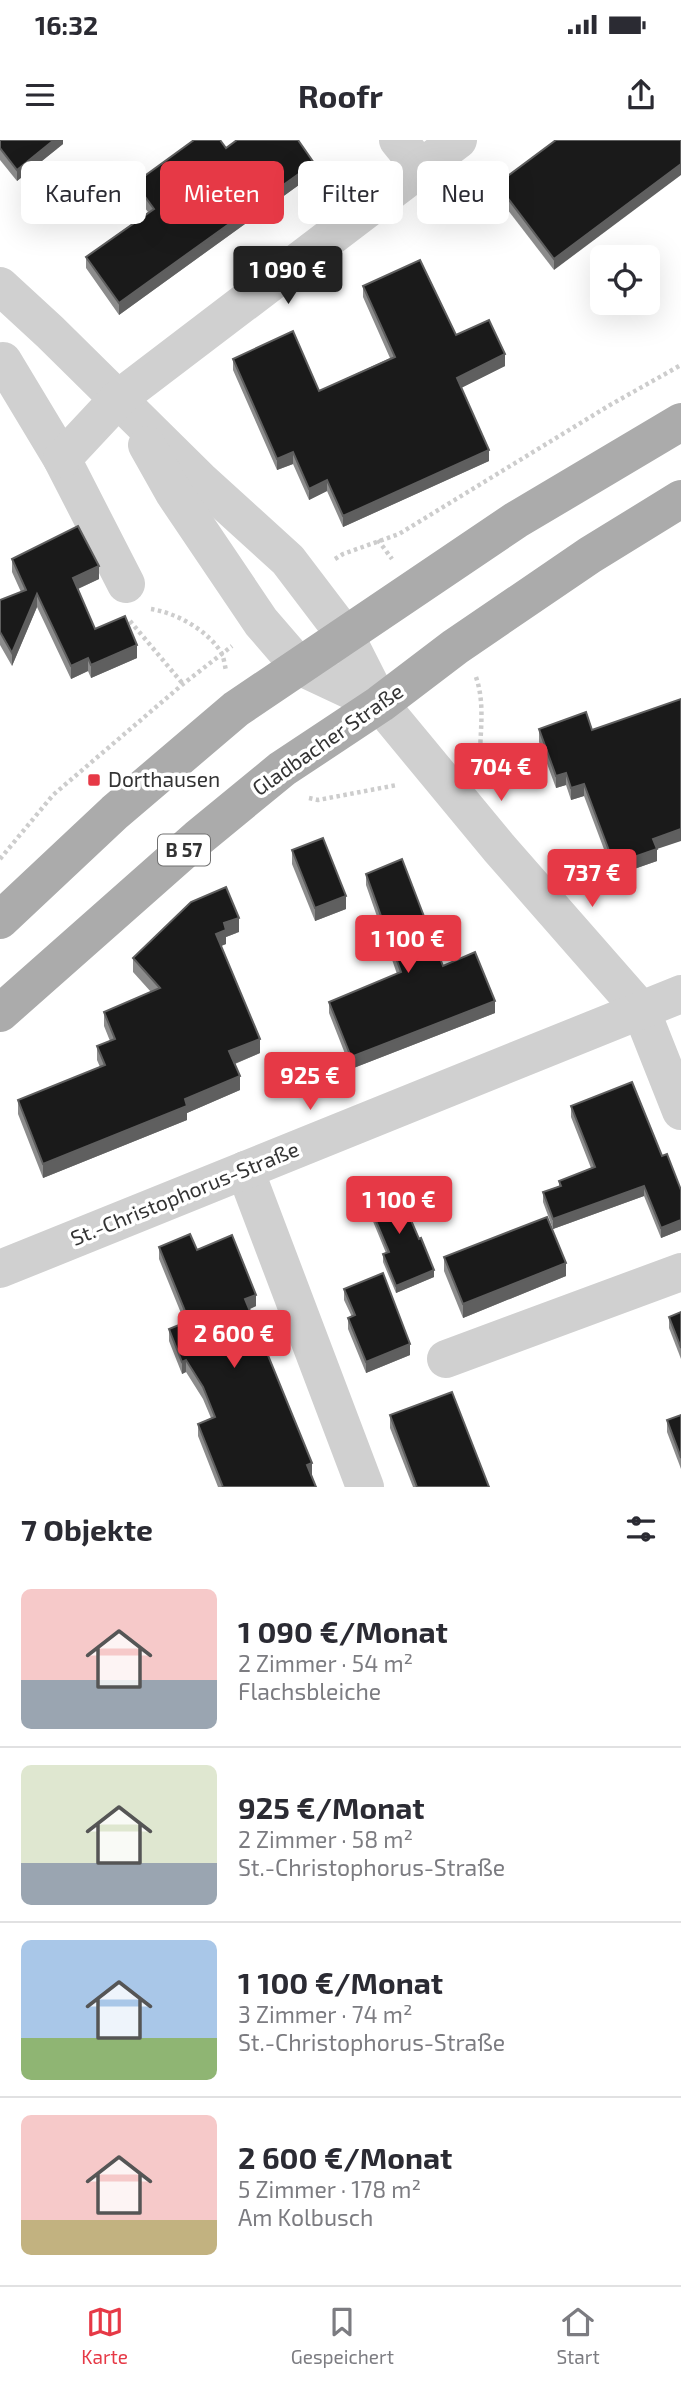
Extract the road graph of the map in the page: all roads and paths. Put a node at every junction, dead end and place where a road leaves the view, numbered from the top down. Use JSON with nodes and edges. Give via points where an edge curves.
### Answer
{"nodes":[{"id":1,"x":458,"y":140,"type":"edge"},
{"id":2,"x":409,"y":153,"type":"edge"},
{"id":3,"x":1,"y":289,"type":"edge"},
{"id":4,"x":3,"y":361,"type":"dead end"},
{"id":5,"x":681,"y":365,"type":"edge"},
{"id":6,"x":119,"y":398,"type":"junction"},
{"id":7,"x":681,"y":422,"type":"edge"},
{"id":8,"x":62,"y":459,"type":"junction"},
{"id":9,"x":681,"y":499,"type":"edge"},
{"id":10,"x":306,"y":583,"type":"junction"},
{"id":11,"x":127,"y":594,"type":"junction"},
{"id":12,"x":345,"y":635,"type":"junction"},
{"id":13,"x":455,"y":647,"type":"junction"},
{"id":14,"x":299,"y":666,"type":"junction"},
{"id":15,"x":183,"y":684,"type":"junction"},
{"id":16,"x":380,"y":704,"type":"junction"},
{"id":17,"x":482,"y":771,"type":"dead end"},
{"id":18,"x":0,"y":859,"type":"edge"},
{"id":19,"x":0,"y":920,"type":"edge"},
{"id":20,"x":681,"y":993,"type":"edge"},
{"id":21,"x":641,"y":1010,"type":"junction"},
{"id":22,"x":0,"y":1013,"type":"edge"},
{"id":23,"x":681,"y":1111,"type":"edge"},
{"id":24,"x":244,"y":1170,"type":"junction"},
{"id":25,"x":0,"y":1269,"type":"edge"},
{"id":26,"x":681,"y":1272,"type":"edge"},
{"id":27,"x":446,"y":1359,"type":"dead end"},
{"id":28,"x":365,"y":1487,"type":"edge"}],
"edges":[{"from":1,"to":2,"type":"street"},
{"from":2,"to":6,"type":"street"},
{"from":3,"to":6,"type":"street"},
{"from":4,"to":8,"type":"street"},
{"from":5,"to":10,"type":"path","via":[[400,534],[342,554]]},
{"from":6,"to":8,"type":"street"},
{"from":6,"to":10,"type":"street","via":[[288,560]]},
{"from":6,"to":14,"type":"street","via":[[228,574]]},
{"from":7,"to":12,"type":"main road","via":[[516,520]]},
{"from":8,"to":11,"type":"street"},
{"from":9,"to":13,"type":"main road","name":"Gladbacher Straße","number":"B 57"},
{"from":10,"to":12,"type":"street"},
{"from":11,"to":15,"type":"path","via":[[125,615]]},
{"from":11,"to":15,"type":"path","via":[[187,621],[222,654]]},
{"from":12,"to":14,"type":"main road"},
{"from":12,"to":16,"type":"street"},
{"from":13,"to":16,"type":"main road","name":"Gladbacher Straße","number":"B 57"},
{"from":13,"to":17,"type":"path","via":[[480,688]]},
{"from":14,"to":16,"type":"street"},
{"from":14,"to":19,"type":"main road","via":[[236,709],[115,812]]},
{"from":15,"to":18,"type":"path","via":[[53,795]]},
{"from":16,"to":21,"type":"street"},
{"from":16,"to":22,"type":"main road","name":"Gladbacher Straße","number":"B 57","via":[[255,790]]},
{"from":20,"to":21,"type":"street","name":"St.-Christophorus-Straße"},
{"from":21,"to":23,"type":"street"},
{"from":21,"to":24,"type":"street","name":"St.-Christophorus-Straße"},
{"from":24,"to":25,"type":"street","name":"St.-Christophorus-Straße"},
{"from":24,"to":28,"type":"street"},
{"from":26,"to":27,"type":"street"}]}
